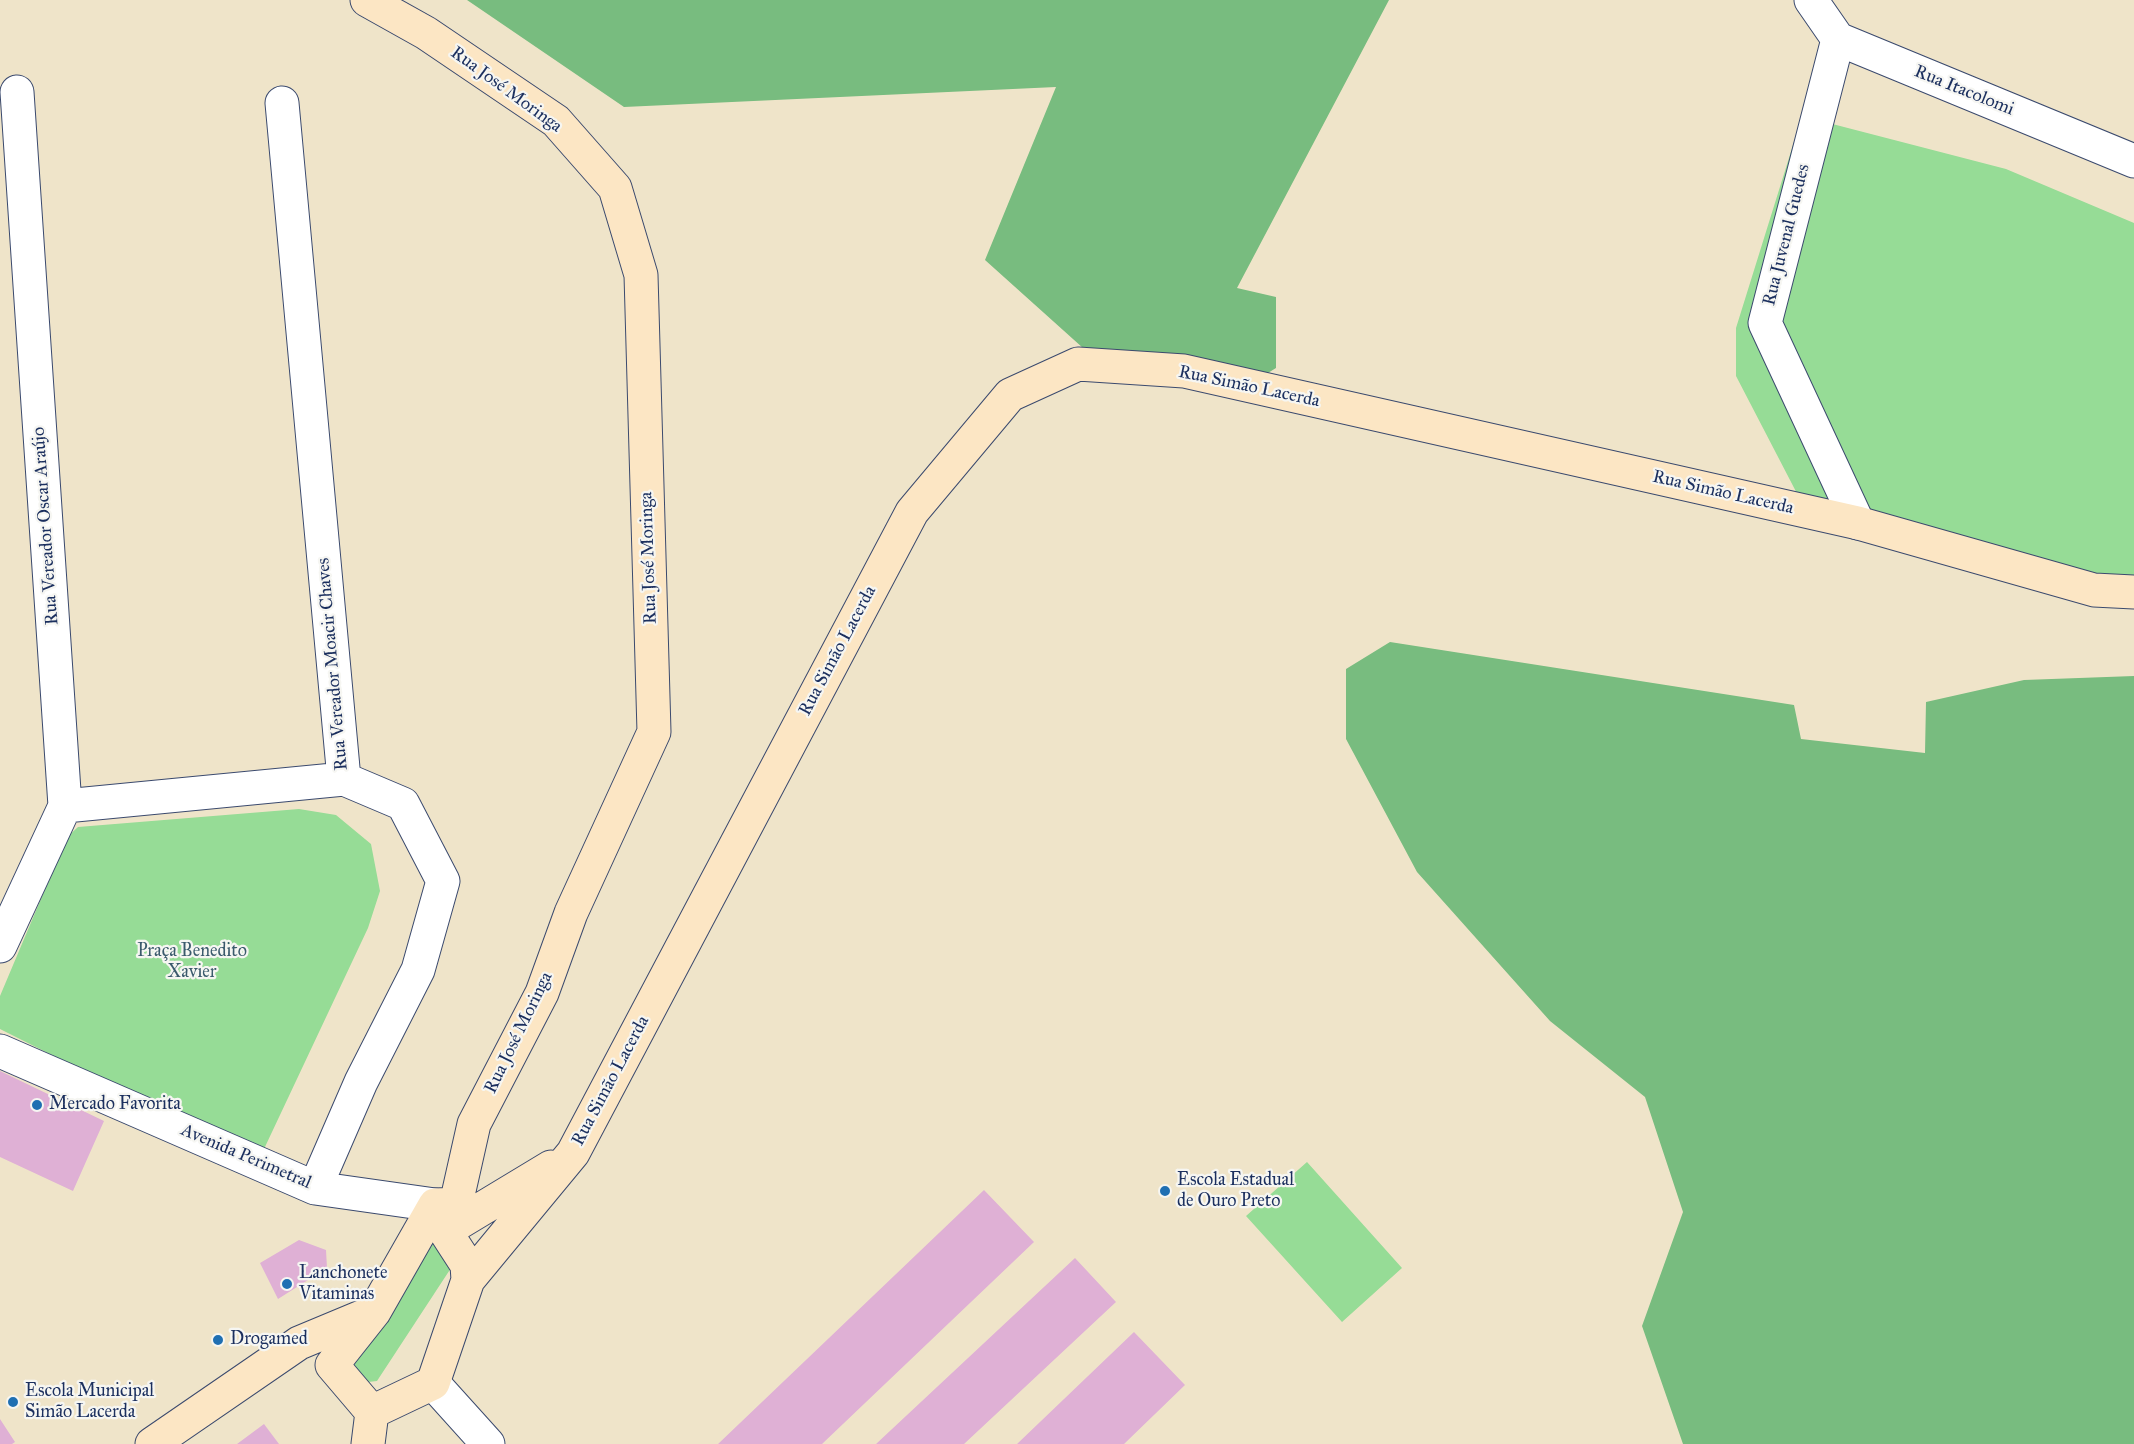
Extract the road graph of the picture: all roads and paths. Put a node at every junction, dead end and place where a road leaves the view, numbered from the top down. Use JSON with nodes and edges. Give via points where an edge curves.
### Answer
{"nodes":[{"id":1,"x":367,"y":0,"type":"edge"},
{"id":2,"x":1811,"y":0,"type":"edge"},
{"id":3,"x":1838,"y":39,"type":"junction"},
{"id":4,"x":17,"y":92,"type":"dead end"},
{"id":5,"x":282,"y":103,"type":"dead end"},
{"id":6,"x":2134,"y":161,"type":"edge"},
{"id":7,"x":1858,"y":523,"type":"junction"},
{"id":8,"x":2134,"y":591,"type":"edge"},
{"id":9,"x":344,"y":779,"type":"junction"},
{"id":10,"x":65,"y":806,"type":"junction"},
{"id":11,"x":0,"y":946,"type":"edge"},
{"id":12,"x":0,"y":1051,"type":"edge"},
{"id":13,"x":573,"y":1153,"type":"junction"},
{"id":14,"x":315,"y":1188,"type":"junction"},
{"id":15,"x":445,"y":1213,"type":"junction"},
{"id":16,"x":468,"y":1280,"type":"junction"},
{"id":17,"x":374,"y":1312,"type":"junction"},
{"id":18,"x":299,"y":1343,"type":"junction"},
{"id":19,"x":332,"y":1365,"type":"junction"},
{"id":20,"x":433,"y":1383,"type":"junction"},
{"id":21,"x":372,"y":1412,"type":"junction"},
{"id":22,"x":152,"y":1444,"type":"edge"},
{"id":23,"x":368,"y":1444,"type":"edge"},
{"id":24,"x":488,"y":1444,"type":"edge"}],
"edges":[{"from":1,"to":15,"type":"street","name":"Rua José Moringa","via":[[426,33],[556,121],[615,188],[641,275],[654,732],[571,913],[542,993],[474,1124]]},
{"from":2,"to":3,"type":"street"},
{"from":3,"to":6,"type":"street","name":"Rua Itacolomi"},
{"from":3,"to":7,"type":"street","name":"Rua Juvenal Guedes","via":[[1765,323]]},
{"from":4,"to":10,"type":"street","name":"Rua Vereador Oscar Araújo"},
{"from":5,"to":9,"type":"street","name":"Rua Vereador Moacir Chaves"},
{"from":7,"to":8,"type":"street","name":"Rua Simão Lacerda","via":[[2094,590]]},
{"from":7,"to":13,"type":"street","name":"Rua Simão Lacerda","via":[[1184,371],[1078,364],[1010,396],[912,512]]},
{"from":9,"to":10,"type":"street"},
{"from":9,"to":14,"type":"street","name":"Rua Vereador Moacir Chaves","via":[[403,804],[443,881],[418,970],[361,1082]]},
{"from":10,"to":11,"type":"street","name":"Rua Vereador Oscar Araújo"},
{"from":12,"to":14,"type":"street","name":"Avenida Perimetral"},
{"from":13,"to":15,"type":"street","name":"Rua Simão Lacerda"},
{"from":13,"to":16,"type":"street","name":"Rua Simão Lacerda"},
{"from":14,"to":15,"type":"street","name":"Avenida Perimetral"},
{"from":15,"to":16,"type":"street","via":[[467,1265]]},
{"from":15,"to":17,"type":"street"},
{"from":16,"to":20,"type":"street"},
{"from":17,"to":18,"type":"street"},
{"from":17,"to":19,"type":"street"},
{"from":18,"to":19,"type":"street"},
{"from":18,"to":22,"type":"street"},
{"from":19,"to":21,"type":"street"},
{"from":20,"to":21,"type":"street"},
{"from":20,"to":24,"type":"street"},
{"from":21,"to":23,"type":"street"}]}
